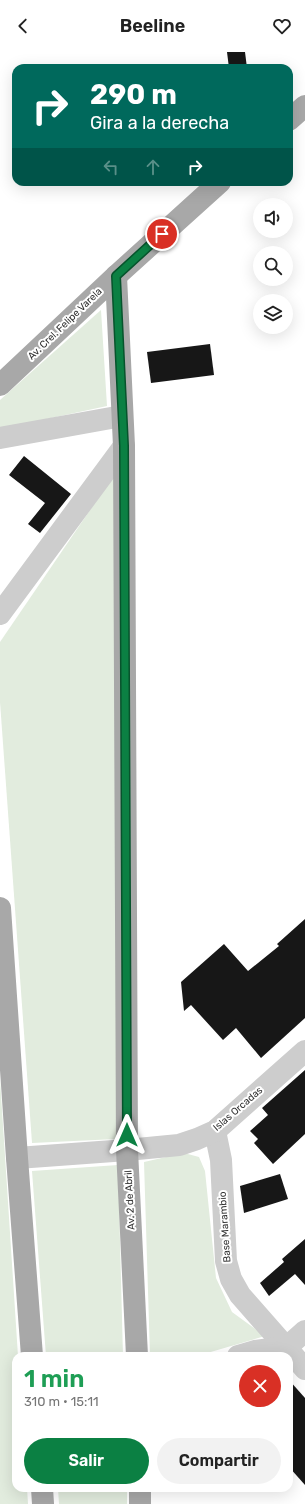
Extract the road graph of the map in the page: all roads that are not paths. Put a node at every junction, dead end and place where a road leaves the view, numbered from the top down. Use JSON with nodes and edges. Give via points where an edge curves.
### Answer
{"nodes":[{"id":1,"x":305,"y":106,"type":"edge"},
{"id":2,"x":293,"y":116,"type":"edge"},
{"id":3,"x":216,"y":186,"type":"edge"},
{"id":4,"x":116,"y":276,"type":"junction"},
{"id":5,"x":0,"y":385,"type":"edge"},
{"id":6,"x":122,"y":416,"type":"junction"},
{"id":7,"x":0,"y":438,"type":"edge"},
{"id":8,"x":124,"y":446,"type":"junction"},
{"id":9,"x":0,"y":614,"type":"edge"},
{"id":10,"x":0,"y":908,"type":"edge"},
{"id":11,"x":305,"y":1051,"type":"edge"},
{"id":12,"x":215,"y":1131,"type":"junction"},
{"id":13,"x":127,"y":1150,"type":"junction"},
{"id":14,"x":17,"y":1158,"type":"junction"},
{"id":15,"x":305,"y":1331,"type":"edge"},
{"id":16,"x":32,"y":1352,"type":"edge"},
{"id":17,"x":137,"y":1352,"type":"edge"},
{"id":18,"x":252,"y":1352,"type":"edge"},
{"id":19,"x":281,"y":1352,"type":"edge"},
{"id":20,"x":293,"y":1360,"type":"edge"},
{"id":21,"x":305,"y":1368,"type":"edge"},
{"id":22,"x":42,"y":1492,"type":"edge"},
{"id":23,"x":140,"y":1492,"type":"edge"},
{"id":24,"x":43,"y":1504,"type":"edge"},
{"id":25,"x":140,"y":1504,"type":"edge"}],
"edges":[{"from":1,"to":2,"type":"main road"},
{"from":3,"to":4,"type":"main road","name":"Av. Crel. Felipe Varela"},
{"from":4,"to":5,"type":"main road","name":"Av. Crel. Felipe Varela"},
{"from":4,"to":6,"type":"main road","name":"Av. 2 de Abril"},
{"from":6,"to":7,"type":"street"},
{"from":6,"to":8,"type":"main road","name":"Av. 2 de Abril"},
{"from":8,"to":9,"type":"street"},
{"from":8,"to":13,"type":"main road","name":"Av. 2 de Abril"},
{"from":10,"to":14,"type":"main road"},
{"from":11,"to":12,"type":"street","name":"Islas Orcadas"},
{"from":12,"to":13,"type":"street","name":"Islas Orcadas","via":[[179,1145]]},
{"from":12,"to":19,"type":"street","name":"Base Marambio","via":[[221,1160],[226,1261],[231,1279],[240,1296]]},
{"from":13,"to":14,"type":"street","name":"Islas Orcadas"},
{"from":13,"to":17,"type":"main road","name":"Av. 2 de Abril"},
{"from":14,"to":16,"type":"main road"},
{"from":15,"to":19,"type":"street"},
{"from":18,"to":19,"type":"street"},
{"from":20,"to":21,"type":"street","name":"Base Marambio"},
{"from":22,"to":24,"type":"main road"},
{"from":23,"to":25,"type":"main road"}]}
